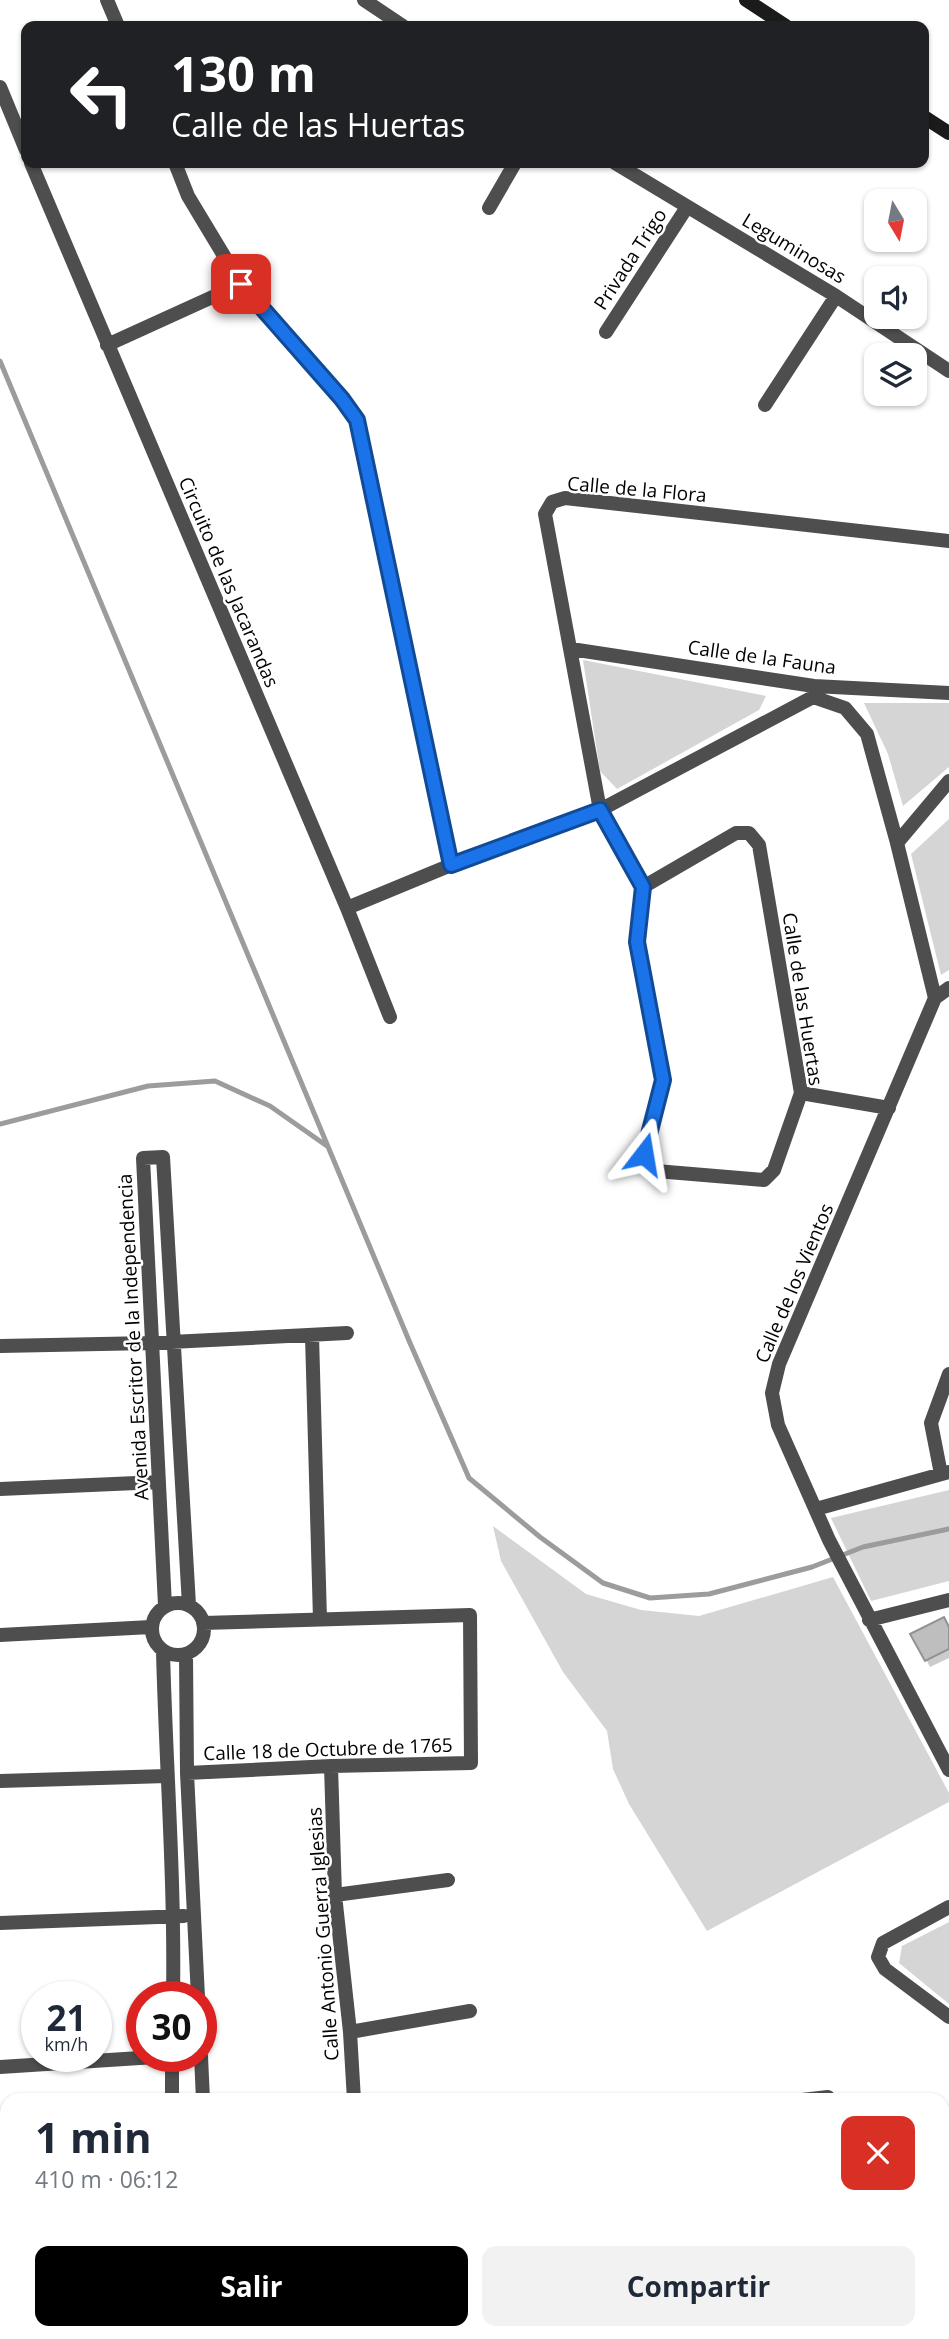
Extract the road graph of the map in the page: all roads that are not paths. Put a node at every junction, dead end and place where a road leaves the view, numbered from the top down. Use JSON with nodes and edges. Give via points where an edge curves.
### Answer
{"nodes":[{"id":1,"x":107,"y":0,"type":"edge"},
{"id":2,"x":364,"y":0,"type":"edge"},
{"id":3,"x":746,"y":0,"type":"edge"},
{"id":4,"x":116,"y":21,"type":"edge"},
{"id":5,"x":396,"y":21,"type":"edge"},
{"id":6,"x":778,"y":21,"type":"edge"},
{"id":7,"x":0,"y":87,"type":"edge"},
{"id":8,"x":929,"y":120,"type":"edge"},
{"id":9,"x":949,"y":133,"type":"edge"},
{"id":10,"x":21,"y":138,"type":"edge"},
{"id":11,"x":34,"y":168,"type":"edge"},
{"id":12,"x":177,"y":168,"type":"edge"},
{"id":13,"x":512,"y":168,"type":"edge"},
{"id":14,"x":623,"y":168,"type":"edge"},
{"id":15,"x":687,"y":207,"type":"junction"},
{"id":16,"x":489,"y":208,"type":"dead end"},
{"id":17,"x":241,"y":284,"type":"junction"},
{"id":18,"x":836,"y":296,"type":"junction"},
{"id":19,"x":606,"y":332,"type":"dead end"},
{"id":20,"x":107,"y":345,"type":"junction"},
{"id":21,"x":949,"y":371,"type":"edge"},
{"id":22,"x":765,"y":405,"type":"dead end"},
{"id":23,"x":949,"y":541,"type":"edge"},
{"id":24,"x":571,"y":649,"type":"junction"},
{"id":25,"x":813,"y":692,"type":"junction"},
{"id":26,"x":949,"y":693,"type":"edge"},
{"id":27,"x":949,"y":780,"type":"edge"},
{"id":28,"x":600,"y":810,"type":"junction"},
{"id":29,"x":897,"y":843,"type":"junction"},
{"id":30,"x":451,"y":865,"type":"junction"},
{"id":31,"x":643,"y":887,"type":"junction"},
{"id":32,"x":347,"y":908,"type":"junction"},
{"id":33,"x":949,"y":988,"type":"edge"},
{"id":34,"x":935,"y":998,"type":"junction"},
{"id":35,"x":390,"y":1017,"type":"dead end"},
{"id":36,"x":801,"y":1093,"type":"junction"},
{"id":37,"x":889,"y":1108,"type":"junction"},
{"id":38,"x":347,"y":1333,"type":"dead end"},
{"id":39,"x":312,"y":1336,"type":"junction"},
{"id":40,"x":174,"y":1342,"type":"junction"},
{"id":41,"x":151,"y":1343,"type":"junction"},
{"id":42,"x":0,"y":1346,"type":"edge"},
{"id":43,"x":949,"y":1374,"type":"edge"},
{"id":44,"x":945,"y":1473,"type":"edge"},
{"id":45,"x":159,"y":1482,"type":"junction"},
{"id":46,"x":0,"y":1489,"type":"edge"},
{"id":47,"x":816,"y":1509,"type":"junction"},
{"id":48,"x":949,"y":1600,"type":"edge"},
{"id":49,"x":188,"y":1605,"type":"junction"},
{"id":50,"x":165,"y":1606,"type":"junction"},
{"id":51,"x":320,"y":1619,"type":"junction"},
{"id":52,"x":869,"y":1620,"type":"junction"},
{"id":53,"x":203,"y":1623,"type":"junction"},
{"id":54,"x":151,"y":1627,"type":"junction"},
{"id":55,"x":0,"y":1634,"type":"edge"},
{"id":56,"x":163,"y":1652,"type":"junction"},
{"id":57,"x":186,"y":1655,"type":"junction"},
{"id":58,"x":331,"y":1766,"type":"junction"},
{"id":59,"x":949,"y":1770,"type":"edge"},
{"id":60,"x":187,"y":1773,"type":"junction"},
{"id":61,"x":166,"y":1776,"type":"junction"},
{"id":62,"x":0,"y":1782,"type":"edge"},
{"id":63,"x":448,"y":1880,"type":"dead end"},
{"id":64,"x":335,"y":1895,"type":"junction"},
{"id":65,"x":949,"y":1907,"type":"edge"},
{"id":66,"x":194,"y":1915,"type":"junction"},
{"id":67,"x":174,"y":1917,"type":"junction"},
{"id":68,"x":0,"y":1923,"type":"edge"},
{"id":69,"x":173,"y":1981,"type":"edge"},
{"id":70,"x":197,"y":1981,"type":"edge"},
{"id":71,"x":470,"y":2011,"type":"dead end"},
{"id":72,"x":949,"y":2017,"type":"edge"},
{"id":73,"x":350,"y":2032,"type":"junction"},
{"id":74,"x":126,"y":2059,"type":"edge"},
{"id":75,"x":0,"y":2067,"type":"edge"},
{"id":76,"x":171,"y":2072,"type":"edge"},
{"id":77,"x":202,"y":2072,"type":"edge"},
{"id":78,"x":172,"y":2093,"type":"edge"},
{"id":79,"x":203,"y":2093,"type":"edge"},
{"id":80,"x":354,"y":2093,"type":"edge"}],
"edges":[{"from":1,"to":4,"type":"street"},
{"from":2,"to":5,"type":"street"},
{"from":3,"to":6,"type":"street"},
{"from":7,"to":10,"type":"street"},
{"from":8,"to":9,"type":"street"},
{"from":11,"to":20,"type":"street","name":"Circuito de las Jacarandas"},
{"from":12,"to":17,"type":"street","via":[[188,196]]},
{"from":13,"to":16,"type":"street"},
{"from":14,"to":15,"type":"street","name":"Leguminosas"},
{"from":15,"to":18,"type":"street","name":"Leguminosas"},
{"from":15,"to":19,"type":"street","name":"Privada Trigo"},
{"from":17,"to":20,"type":"street"},
{"from":17,"to":30,"type":"street","via":[[357,420]]},
{"from":18,"to":21,"type":"street","name":"Leguminosas"},
{"from":18,"to":22,"type":"street"},
{"from":20,"to":32,"type":"street","name":"Circuito de las Jacarandas"},
{"from":23,"to":24,"type":"street","name":"Calle de la Flora","via":[[565,498],[552,502],[545,514]]},
{"from":24,"to":25,"type":"street","name":"Calle de la Fauna"},
{"from":24,"to":28,"type":"street","name":"Calle de la Flora"},
{"from":25,"to":26,"type":"street","name":"Calle de la Fauna"},
{"from":25,"to":28,"type":"street"},
{"from":25,"to":29,"type":"street","via":[[845,708],[867,734]]},
{"from":27,"to":29,"type":"street"},
{"from":28,"to":30,"type":"street"},
{"from":28,"to":31,"type":"street"},
{"from":29,"to":34,"type":"street"},
{"from":30,"to":32,"type":"street"},
{"from":31,"to":36,"type":"street","name":"Calle de las Huertas","via":[[736,833],[749,833],[759,845]]},
{"from":31,"to":36,"type":"street","name":"Calle de las Huertas","via":[[637,942],[663,1080],[644,1154],[646,1165],[656,1171],[764,1180],[774,1170]]},
{"from":32,"to":35,"type":"street","name":"Circuito de las Jacarandas"},
{"from":33,"to":34,"type":"street"},
{"from":34,"to":37,"type":"street","name":"Calle de los Vientos"},
{"from":36,"to":37,"type":"street"},
{"from":37,"to":47,"type":"street","name":"Calle de los Vientos","via":[[779,1364],[772,1393],[778,1425]]},
{"from":38,"to":39,"type":"street"},
{"from":39,"to":40,"type":"street"},
{"from":39,"to":51,"type":"street"},
{"from":40,"to":41,"type":"street"},
{"from":40,"to":41,"type":"street","name":"Avenida Escritor de la Independencia","via":[[163,1157],[143,1158]]},
{"from":40,"to":49,"type":"street","name":"Avenida Escritor de la Independencia"},
{"from":41,"to":42,"type":"street"},
{"from":41,"to":45,"type":"street","name":"Avenida Escritor de la Independencia"},
{"from":43,"to":44,"type":"street","via":[[931,1423]]},
{"from":44,"to":47,"type":"street"},
{"from":45,"to":46,"type":"street"},
{"from":45,"to":50,"type":"street","name":"Avenida Escritor de la Independencia"},
{"from":47,"to":52,"type":"street","name":"Calle de los Vientos"},
{"from":48,"to":52,"type":"street"},
{"from":49,"to":50,"type":"street"},
{"from":49,"to":53,"type":"street"},
{"from":50,"to":54,"type":"street"},
{"from":51,"to":53,"type":"street"},
{"from":51,"to":58,"type":"street","name":"Calle 18 de Octubre de 1765","via":[[470,1615],[471,1763]]},
{"from":52,"to":59,"type":"street","name":"Calle de los Vientos"},
{"from":53,"to":57,"type":"street","via":[[203,1639]]},
{"from":54,"to":55,"type":"street"},
{"from":54,"to":56,"type":"street"},
{"from":56,"to":57,"type":"street"},
{"from":56,"to":61,"type":"street"},
{"from":57,"to":60,"type":"street"},
{"from":58,"to":60,"type":"street","name":"Calle 18 de Octubre de 1765"},
{"from":58,"to":64,"type":"street","name":"Calle Antonio Guerra Iglesias"},
{"from":60,"to":66,"type":"street"},
{"from":61,"to":62,"type":"street"},
{"from":61,"to":67,"type":"street"},
{"from":63,"to":64,"type":"street"},
{"from":64,"to":73,"type":"street","name":"Calle Antonio Guerra Iglesias"},
{"from":65,"to":72,"type":"street","via":[[883,1942],[878,1957],[885,1969]]},
{"from":66,"to":67,"type":"street"},
{"from":66,"to":70,"type":"street"},
{"from":67,"to":68,"type":"street"},
{"from":67,"to":69,"type":"street"},
{"from":71,"to":73,"type":"street"},
{"from":73,"to":80,"type":"street","name":"Calle Antonio Guerra Iglesias"},
{"from":74,"to":75,"type":"street"},
{"from":76,"to":78,"type":"street"},
{"from":77,"to":79,"type":"street"}]}
